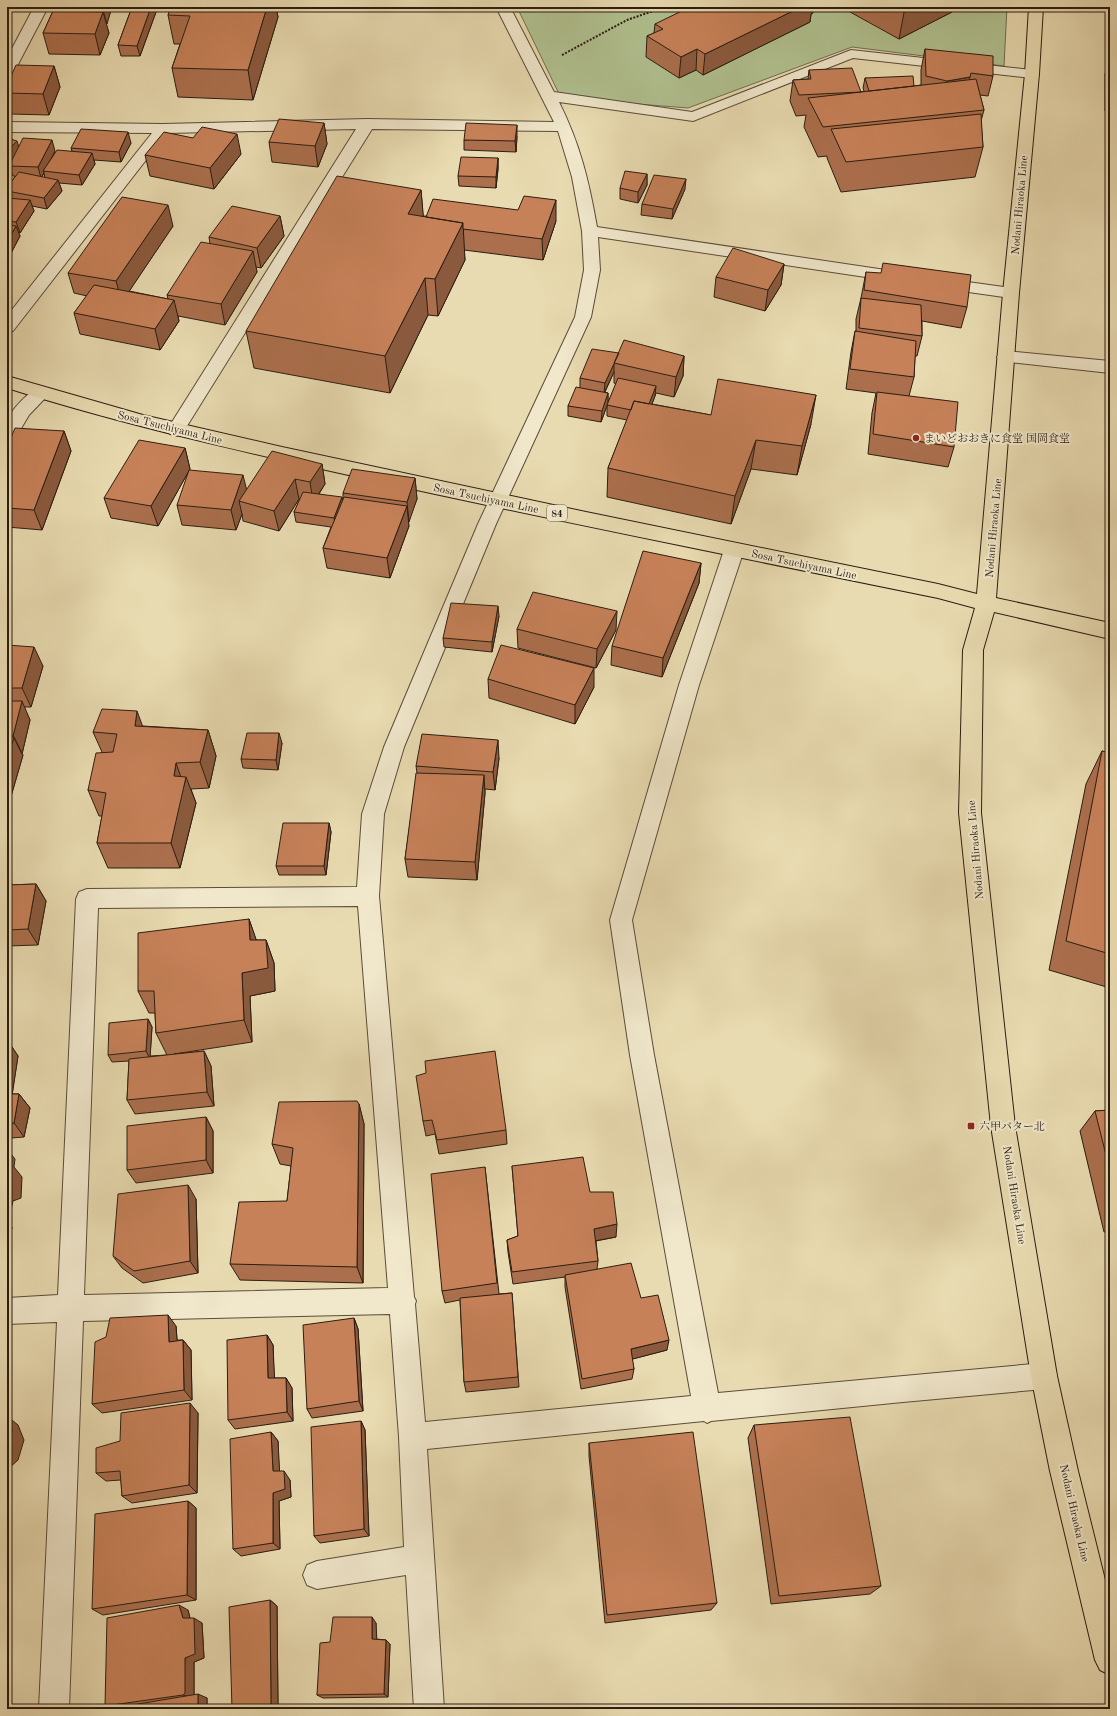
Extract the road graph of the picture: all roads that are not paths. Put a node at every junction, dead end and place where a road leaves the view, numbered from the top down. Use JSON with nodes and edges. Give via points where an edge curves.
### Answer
{"nodes":[{"id":1,"x":41,"y":7,"type":"edge"},
{"id":2,"x":503,"y":7,"type":"edge"},
{"id":3,"x":1036,"y":7,"type":"edge"},
{"id":4,"x":7,"y":72,"type":"edge"},
{"id":5,"x":1032,"y":74,"type":"junction"},
{"id":6,"x":548,"y":96,"type":"junction"},
{"id":7,"x":367,"y":124,"type":"junction"},
{"id":8,"x":7,"y":127,"type":"edge"},
{"id":9,"x":564,"y":127,"type":"junction"},
{"id":10,"x":163,"y":129,"type":"junction"},
{"id":11,"x":590,"y":231,"type":"junction"},
{"id":12,"x":1011,"y":293,"type":"junction"},
{"id":13,"x":7,"y":327,"type":"edge"},
{"id":14,"x":1006,"y":358,"type":"junction"},
{"id":15,"x":1110,"y":367,"type":"edge"},
{"id":16,"x":7,"y":382,"type":"edge"},
{"id":17,"x":41,"y":393,"type":"junction"},
{"id":18,"x":176,"y":430,"type":"junction"},
{"id":19,"x":7,"y":438,"type":"edge"},
{"id":20,"x":498,"y":501,"type":"junction"},
{"id":21,"x":734,"y":550,"type":"junction"},
{"id":22,"x":986,"y":604,"type":"junction"},
{"id":23,"x":1110,"y":631,"type":"edge"},
{"id":24,"x":368,"y":896,"type":"junction"},
{"id":25,"x":403,"y":1301,"type":"junction"},
{"id":26,"x":70,"y":1308,"type":"junction"},
{"id":27,"x":7,"y":1311,"type":"edge"},
{"id":28,"x":1044,"y":1376,"type":"junction"},
{"id":29,"x":707,"y":1408,"type":"junction"},
{"id":30,"x":413,"y":1437,"type":"junction"},
{"id":31,"x":419,"y":1559,"type":"junction"},
{"id":32,"x":317,"y":1575,"type":"dead end"},
{"id":33,"x":1110,"y":1660,"type":"edge"},
{"id":34,"x":54,"y":1709,"type":"edge"},
{"id":35,"x":429,"y":1709,"type":"edge"}],
"edges":[{"from":1,"to":4,"type":"street"},
{"from":2,"to":6,"type":"street"},
{"from":3,"to":5,"type":"main road","name":"Nodani Hiraoka Line"},
{"from":5,"to":6,"type":"street","via":[[850,54],[693,117]]},
{"from":5,"to":12,"type":"main road","name":"Nodani Hiraoka Line"},
{"from":6,"to":9,"type":"street"},
{"from":7,"to":9,"type":"street"},
{"from":7,"to":10,"type":"street"},
{"from":7,"to":18,"type":"street"},
{"from":8,"to":10,"type":"street"},
{"from":9,"to":11,"type":"street","via":[[580,178]]},
{"from":10,"to":13,"type":"street"},
{"from":11,"to":12,"type":"street"},
{"from":11,"to":20,"type":"street","via":[[592,270],[583,317]]},
{"from":12,"to":14,"type":"main road","name":"Nodani Hiraoka Line"},
{"from":14,"to":15,"type":"street"},
{"from":14,"to":22,"type":"main road","name":"Nodani Hiraoka Line"},
{"from":16,"to":17,"type":"main road","name":"Sosa Tsuchiyama Line","number":"84"},
{"from":17,"to":18,"type":"main road","name":"Sosa Tsuchiyama Line","number":"84"},
{"from":17,"to":19,"type":"street","via":[[22,411]]},
{"from":18,"to":20,"type":"main road","name":"Sosa Tsuchiyama Line","number":"84"},
{"from":20,"to":21,"type":"main road","name":"Sosa Tsuchiyama Line","number":"84"},
{"from":20,"to":24,"type":"street","via":[[394,747],[374,814]]},
{"from":21,"to":22,"type":"main road","name":"Sosa Tsuchiyama Line","number":"84","via":[[938,591]]},
{"from":21,"to":29,"type":"street","via":[[688,685],[621,920],[642,1055]]},
{"from":22,"to":23,"type":"main road","name":"Sosa Tsuchiyama Line","number":"84"},
{"from":22,"to":28,"type":"main road","name":"Nodani Hiraoka Line","via":[[973,650],[970,813],[1003,1126]]},
{"from":24,"to":25,"type":"street"},
{"from":24,"to":26,"type":"street","via":[[87,899]]},
{"from":25,"to":26,"type":"street"},
{"from":25,"to":30,"type":"street"},
{"from":26,"to":27,"type":"street"},
{"from":26,"to":34,"type":"street"},
{"from":28,"to":29,"type":"street"},
{"from":28,"to":33,"type":"main road","name":"Nodani Hiraoka Line","via":[[1064,1471]]},
{"from":29,"to":30,"type":"street"},
{"from":30,"to":31,"type":"street"},
{"from":31,"to":32,"type":"street"},
{"from":31,"to":35,"type":"street"}]}
